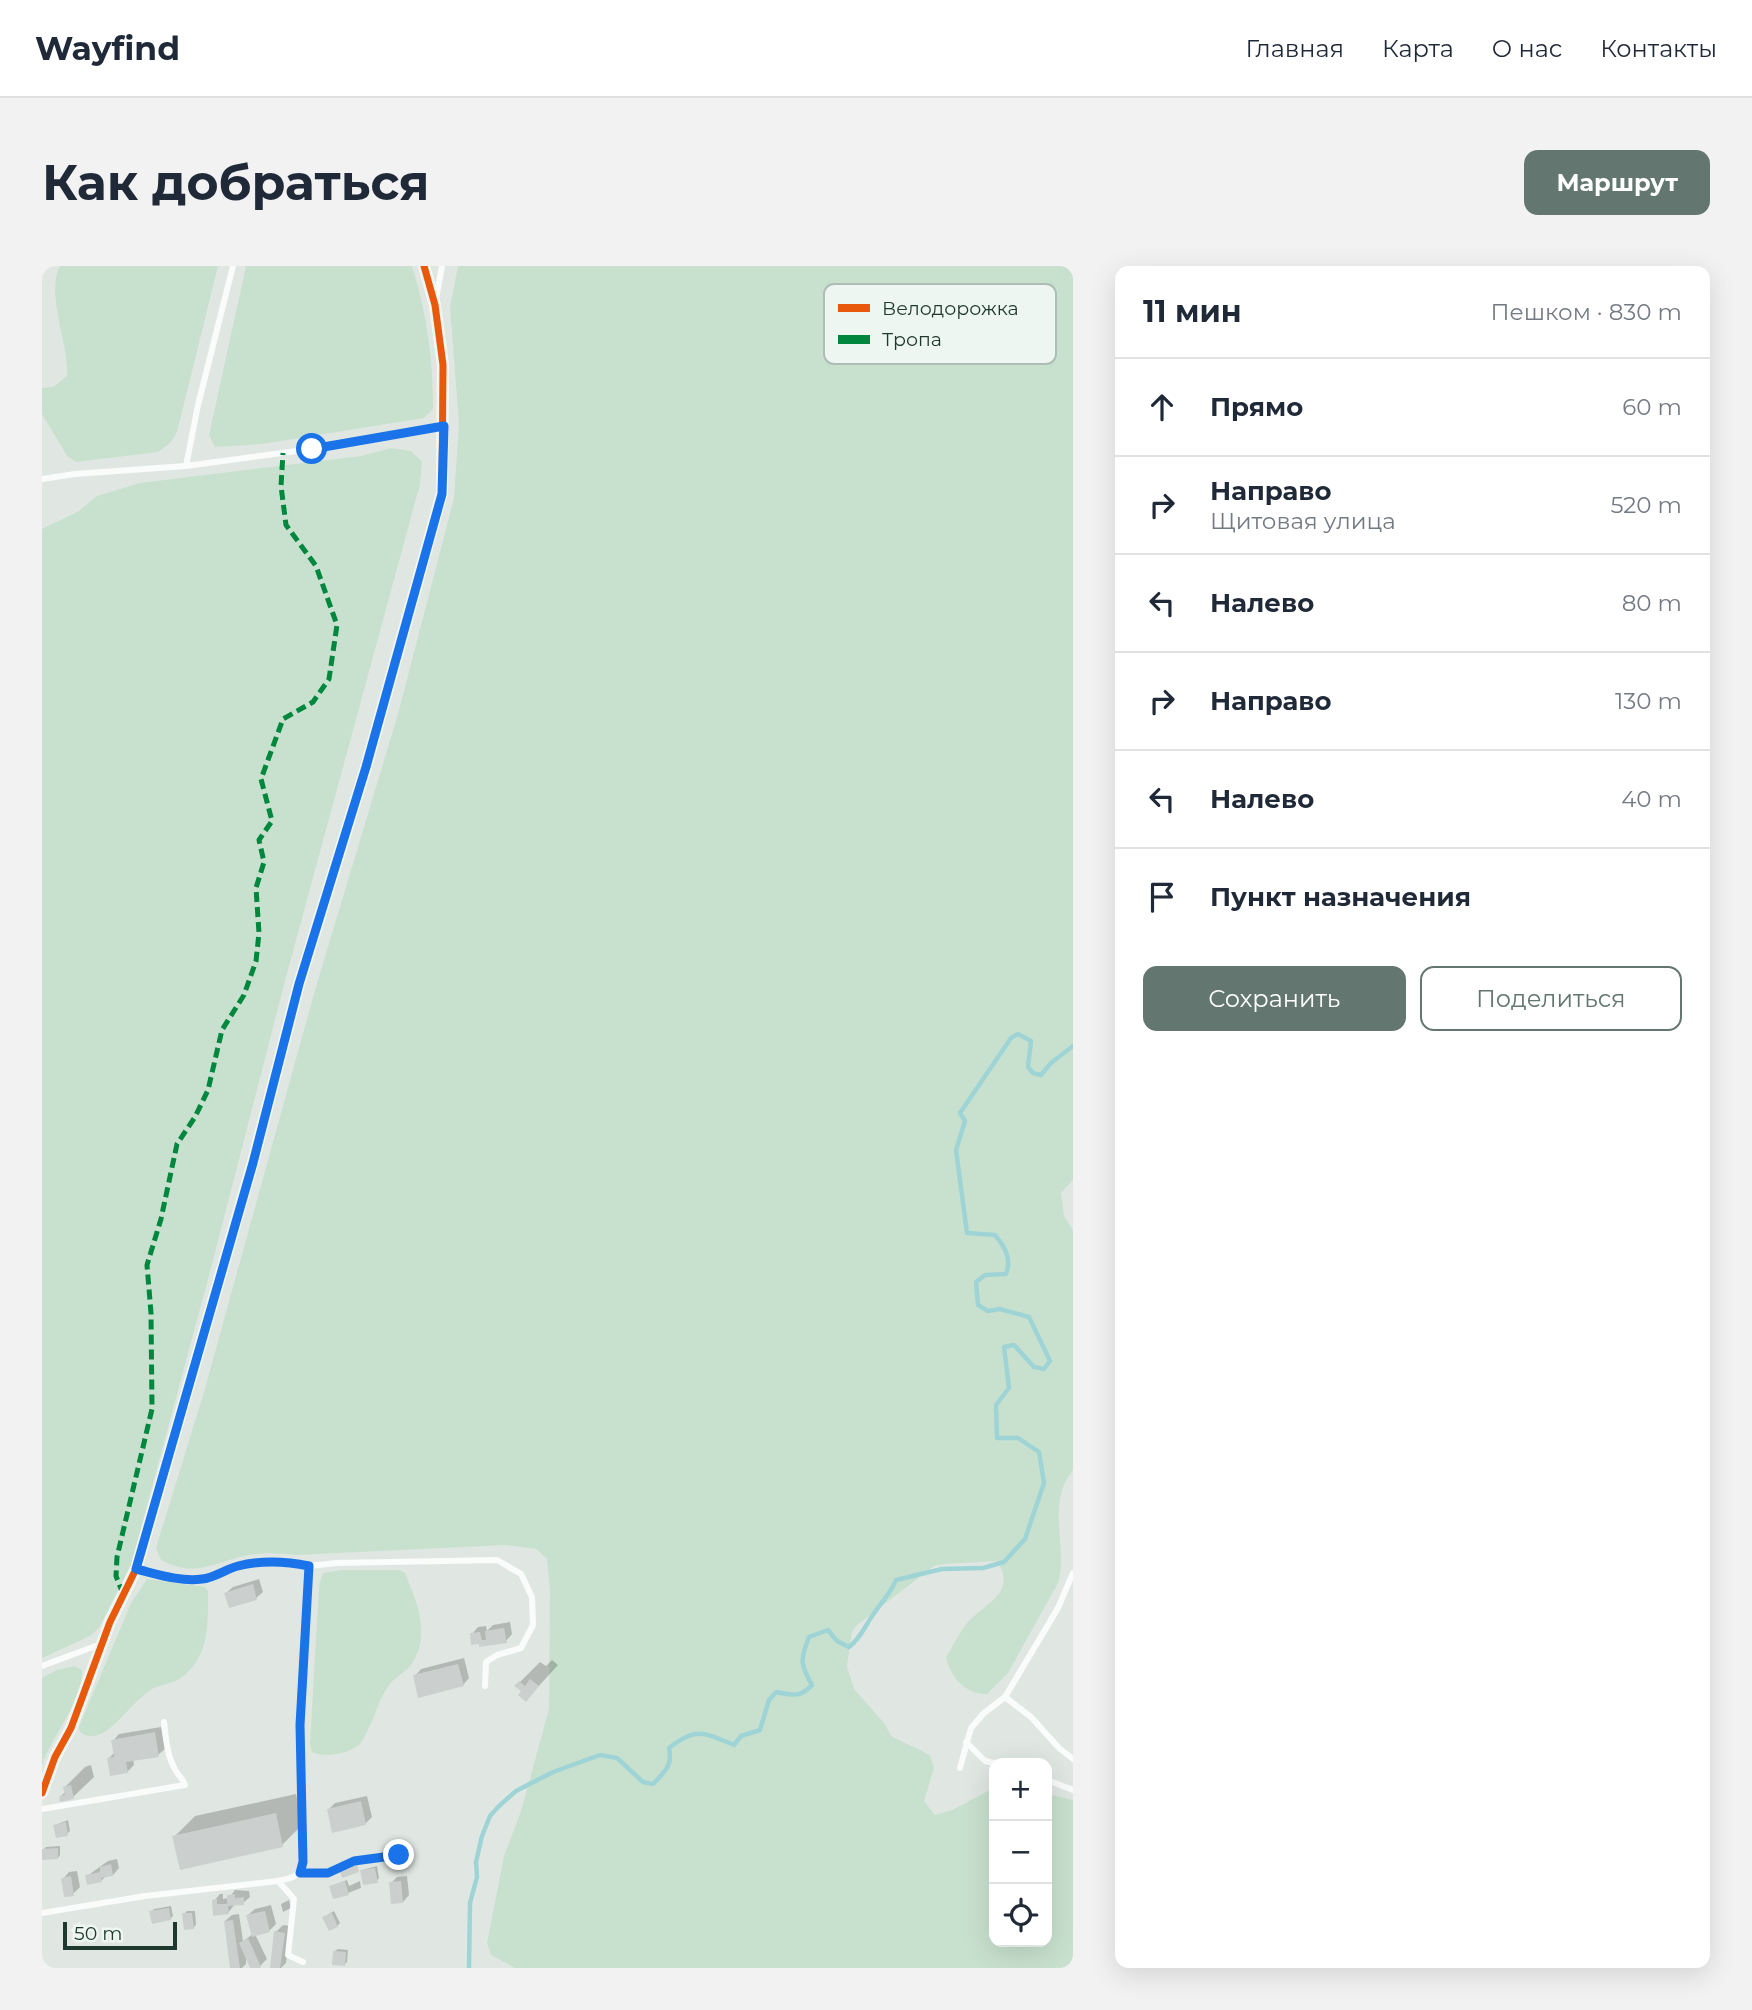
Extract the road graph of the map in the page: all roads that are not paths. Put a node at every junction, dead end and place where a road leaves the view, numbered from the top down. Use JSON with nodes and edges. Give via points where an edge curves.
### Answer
{"nodes":[{"id":1,"x":233,"y":266,"type":"edge"},
{"id":2,"x":424,"y":266,"type":"edge"},
{"id":3,"x":442,"y":266,"type":"edge"},
{"id":4,"x":435,"y":305,"type":"junction"},
{"id":5,"x":444,"y":426,"type":"junction"},
{"id":6,"x":186,"y":466,"type":"junction"},
{"id":7,"x":42,"y":480,"type":"edge"},
{"id":8,"x":309,"y":1566,"type":"junction"},
{"id":9,"x":136,"y":1569,"type":"junction"},
{"id":10,"x":1073,"y":1573,"type":"edge"},
{"id":11,"x":101,"y":1644,"type":"junction"},
{"id":12,"x":42,"y":1666,"type":"edge"},
{"id":13,"x":485,"y":1686,"type":"dead end"},
{"id":14,"x":1005,"y":1697,"type":"junction"},
{"id":15,"x":164,"y":1721,"type":"dead end"},
{"id":16,"x":966,"y":1742,"type":"junction"},
{"id":17,"x":1073,"y":1759,"type":"edge"},
{"id":18,"x":989,"y":1762,"type":"edge"},
{"id":19,"x":960,"y":1768,"type":"dead end"},
{"id":20,"x":1052,"y":1782,"type":"edge"},
{"id":21,"x":1073,"y":1790,"type":"edge"},
{"id":22,"x":42,"y":1793,"type":"edge"},
{"id":23,"x":42,"y":1809,"type":"edge"},
{"id":24,"x":399,"y":1855,"type":"dead end"},
{"id":25,"x":300,"y":1873,"type":"junction"},
{"id":26,"x":278,"y":1881,"type":"junction"},
{"id":27,"x":42,"y":1913,"type":"edge"},
{"id":28,"x":303,"y":1962,"type":"dead end"}],
"edges":[{"from":1,"to":6,"type":"lane"},
{"from":2,"to":4,"type":"street"},
{"from":3,"to":4,"type":"lane"},
{"from":4,"to":5,"type":"street","via":[[443,365]]},
{"from":5,"to":6,"type":"lane"},
{"from":5,"to":9,"type":"street","via":[[442,494]]},
{"from":6,"to":7,"type":"lane"},
{"from":8,"to":9,"type":"lane","via":[[266,1562],[203,1579],[172,1578]]},
{"from":8,"to":13,"type":"lane","via":[[497,1560],[521,1574],[532,1597],[533,1625],[521,1648],[486,1662]]},
{"from":8,"to":25,"type":"lane","via":[[300,1725]]},
{"from":9,"to":11,"type":"street"},
{"from":10,"to":14,"type":"lane","via":[[1058,1608]]},
{"from":11,"to":12,"type":"lane"},
{"from":11,"to":22,"type":"street"},
{"from":14,"to":16,"type":"lane","via":[[984,1713]]},
{"from":14,"to":17,"type":"lane"},
{"from":15,"to":23,"type":"lane","via":[[168,1753],[185,1785]]},
{"from":16,"to":18,"type":"lane"},
{"from":16,"to":19,"type":"lane"},
{"from":20,"to":21,"type":"lane"},
{"from":24,"to":25,"type":"lane","via":[[354,1861],[328,1873]]},
{"from":25,"to":26,"type":"lane"},
{"from":26,"to":27,"type":"lane"},
{"from":26,"to":28,"type":"lane","via":[[294,1899],[288,1955]]}]}
